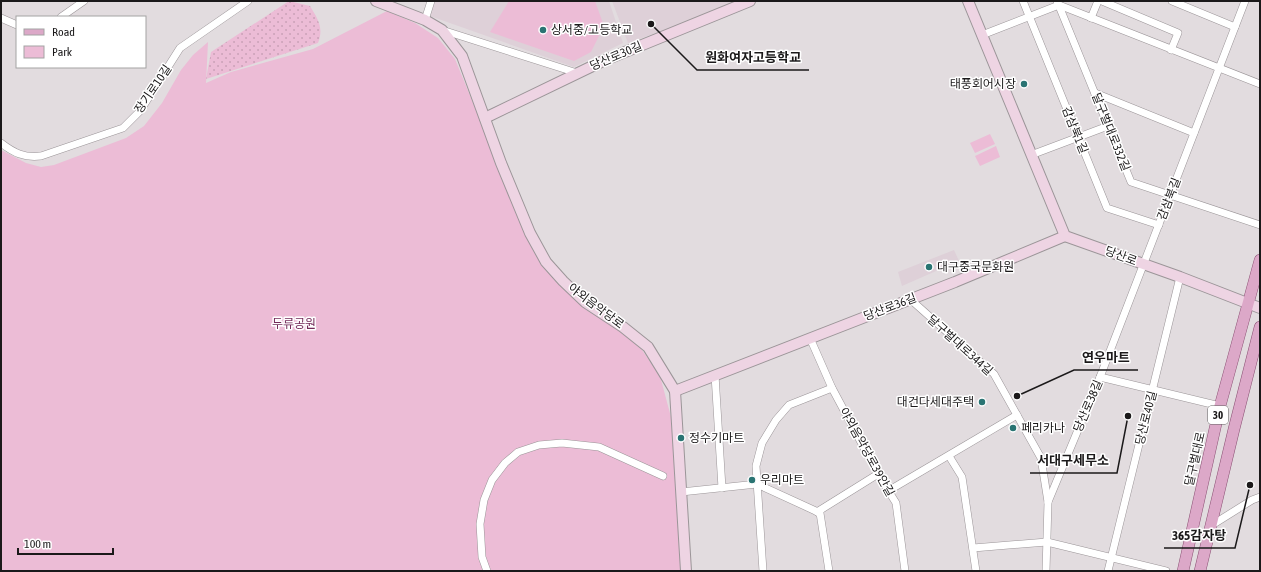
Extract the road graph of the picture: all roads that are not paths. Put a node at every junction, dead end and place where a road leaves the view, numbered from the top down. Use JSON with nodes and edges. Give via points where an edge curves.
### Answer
{"nodes":[{"id":1,"x":84,"y":1,"type":"edge"},
{"id":2,"x":248,"y":1,"type":"edge"},
{"id":3,"x":376,"y":1,"type":"edge"},
{"id":4,"x":431,"y":1,"type":"edge"},
{"id":5,"x":750,"y":1,"type":"edge"},
{"id":6,"x":968,"y":1,"type":"edge"},
{"id":7,"x":1023,"y":1,"type":"edge"},
{"id":8,"x":1098,"y":1,"type":"edge"},
{"id":9,"x":1102,"y":1,"type":"edge"},
{"id":10,"x":1172,"y":1,"type":"edge"},
{"id":11,"x":1243,"y":2,"type":"edge"},
{"id":12,"x":1058,"y":3,"type":"edge"},
{"id":13,"x":734,"y":4,"type":"edge"},
{"id":14,"x":62,"y":16,"type":"edge"},
{"id":15,"x":1029,"y":16,"type":"junction"},
{"id":16,"x":1,"y":18,"type":"edge"},
{"id":17,"x":1091,"y":18,"type":"junction"},
{"id":18,"x":425,"y":20,"type":"junction"},
{"id":19,"x":16,"y":25,"type":"edge"},
{"id":20,"x":1235,"y":27,"type":"junction"},
{"id":21,"x":442,"y":30,"type":"junction"},
{"id":22,"x":982,"y":35,"type":"junction"},
{"id":23,"x":1171,"y":50,"type":"junction"},
{"id":24,"x":1219,"y":69,"type":"junction"},
{"id":25,"x":577,"y":73,"type":"junction"},
{"id":26,"x":1260,"y":84,"type":"edge"},
{"id":27,"x":1095,"y":93,"type":"junction"},
{"id":28,"x":485,"y":118,"type":"junction"},
{"id":29,"x":1108,"y":126,"type":"junction"},
{"id":30,"x":1194,"y":133,"type":"junction"},
{"id":31,"x":1078,"y":137,"type":"junction"},
{"id":32,"x":1,"y":142,"type":"edge"},
{"id":33,"x":1031,"y":155,"type":"junction"},
{"id":34,"x":1170,"y":195,"type":"junction"},
{"id":35,"x":1159,"y":224,"type":"junction"},
{"id":36,"x":1260,"y":225,"type":"edge"},
{"id":37,"x":1064,"y":236,"type":"junction"},
{"id":38,"x":1260,"y":260,"type":"edge"},
{"id":39,"x":1144,"y":264,"type":"junction"},
{"id":40,"x":1180,"y":277,"type":"junction"},
{"id":41,"x":910,"y":299,"type":"junction"},
{"id":42,"x":1249,"y":303,"type":"junction"},
{"id":43,"x":1260,"y":308,"type":"edge"},
{"id":44,"x":1260,"y":327,"type":"edge"},
{"id":45,"x":810,"y":338,"type":"junction"},
{"id":46,"x":1239,"y":338,"type":"junction"},
{"id":47,"x":1250,"y":362,"type":"junction"},
{"id":48,"x":715,"y":376,"type":"junction"},
{"id":49,"x":1100,"y":377,"type":"junction"},
{"id":50,"x":832,"y":388,"type":"junction"},
{"id":51,"x":1153,"y":390,"type":"junction"},
{"id":52,"x":675,"y":391,"type":"junction"},
{"id":53,"x":1220,"y":406,"type":"junction"},
{"id":54,"x":1017,"y":415,"type":"junction"},
{"id":55,"x":949,"y":456,"type":"junction"},
{"id":56,"x":878,"y":474,"type":"junction"},
{"id":57,"x":663,"y":476,"type":"dead end"},
{"id":58,"x":757,"y":484,"type":"junction"},
{"id":59,"x":722,"y":488,"type":"junction"},
{"id":60,"x":888,"y":491,"type":"junction"},
{"id":61,"x":681,"y":492,"type":"junction"},
{"id":62,"x":1260,"y":498,"type":"edge"},
{"id":63,"x":1048,"y":502,"type":"junction"},
{"id":64,"x":817,"y":512,"type":"junction"},
{"id":65,"x":1212,"y":525,"type":"junction"},
{"id":66,"x":1047,"y":542,"type":"junction"},
{"id":67,"x":973,"y":548,"type":"junction"},
{"id":68,"x":1111,"y":558,"type":"junction"},
{"id":69,"x":487,"y":571,"type":"edge"},
{"id":70,"x":686,"y":571,"type":"edge"},
{"id":71,"x":763,"y":571,"type":"edge"},
{"id":72,"x":829,"y":571,"type":"edge"},
{"id":73,"x":905,"y":571,"type":"edge"},
{"id":74,"x":976,"y":571,"type":"edge"},
{"id":75,"x":1046,"y":571,"type":"edge"},
{"id":76,"x":1108,"y":571,"type":"edge"},
{"id":77,"x":1166,"y":571,"type":"edge"},
{"id":78,"x":1183,"y":571,"type":"edge"},
{"id":79,"x":1200,"y":571,"type":"edge"}],
"edges":[{"from":1,"to":14,"type":"street"},
{"from":2,"to":32,"type":"street","name":"장기로10길","via":[[180,48],[140,112],[123,128],[29,158],[16,153]]},
{"from":3,"to":18,"type":"main road","name":"야외음악당로"},
{"from":4,"to":18,"type":"street"},
{"from":5,"to":13,"type":"main road","name":"당산로30길"},
{"from":6,"to":22,"type":"main road"},
{"from":7,"to":15,"type":"street","name":"감삼북1길"},
{"from":8,"to":17,"type":"street"},
{"from":9,"to":23,"type":"street","via":[[1178,33]]},
{"from":10,"to":20,"type":"street"},
{"from":11,"to":20,"type":"street","name":"감삼북길"},
{"from":12,"to":15,"type":"street"},
{"from":12,"to":17,"type":"street"},
{"from":12,"to":27,"type":"street","name":"달구벌대로332길"},
{"from":13,"to":25,"type":"main road","name":"당산로30길"},
{"from":15,"to":22,"type":"street"},
{"from":15,"to":31,"type":"street","name":"감삼북1길"},
{"from":16,"to":19,"type":"street"},
{"from":17,"to":23,"type":"street"},
{"from":18,"to":21,"type":"main road","name":"야외음악당로"},
{"from":20,"to":24,"type":"street","name":"감삼북길"},
{"from":21,"to":25,"type":"street"},
{"from":21,"to":28,"type":"main road","name":"야외음악당로","via":[[462,56]]},
{"from":22,"to":33,"type":"main road"},
{"from":23,"to":24,"type":"street"},
{"from":24,"to":26,"type":"street"},
{"from":24,"to":30,"type":"street","name":"감삼북길"},
{"from":25,"to":28,"type":"main road","name":"당산로30길"},
{"from":27,"to":29,"type":"street","name":"달구벌대로332길"},
{"from":27,"to":30,"type":"street"},
{"from":28,"to":52,"type":"main road","name":"야외음악당로","via":[[530,233],[546,262],[586,302],[648,347]]},
{"from":29,"to":31,"type":"street"},
{"from":29,"to":34,"type":"street","name":"달구벌대로332길","via":[[1131,182]]},
{"from":30,"to":34,"type":"street","name":"감삼북길"},
{"from":31,"to":33,"type":"street"},
{"from":31,"to":35,"type":"street","name":"감삼북1길","via":[[1107,208]]},
{"from":33,"to":37,"type":"main road"},
{"from":34,"to":35,"type":"street","name":"감삼북길"},
{"from":34,"to":36,"type":"street","name":"달구벌대로332길"},
{"from":35,"to":39,"type":"street","name":"감삼북길"},
{"from":37,"to":39,"type":"main road","name":"당산로"},
{"from":37,"to":41,"type":"main road","name":"당산로36길"},
{"from":38,"to":42,"type":"main road","name":"달구벌대로","number":"30"},
{"from":39,"to":40,"type":"main road","name":"당산로"},
{"from":39,"to":49,"type":"street","name":"당산로38길"},
{"from":40,"to":42,"type":"main road","name":"당산로"},
{"from":40,"to":51,"type":"street","name":"당산로40길"},
{"from":41,"to":45,"type":"main road","name":"당산로36길"},
{"from":41,"to":54,"type":"street","name":"달구벌대로344길","via":[[994,374]]},
{"from":42,"to":43,"type":"main road","name":"당산로"},
{"from":42,"to":46,"type":"main road","name":"달구벌대로","number":"30"},
{"from":44,"to":47,"type":"main road","number":"30"},
{"from":45,"to":48,"type":"main road","name":"당산로36길"},
{"from":45,"to":50,"type":"street","name":"야외음악당로39안길"},
{"from":46,"to":47,"type":"main road","via":[[1247,341],[1245,355]]},
{"from":46,"to":53,"type":"main road","name":"달구벌대로","number":"30"},
{"from":47,"to":65,"type":"main road","number":"30"},
{"from":48,"to":52,"type":"main road","name":"당산로36길"},
{"from":48,"to":59,"type":"street"},
{"from":49,"to":51,"type":"street"},
{"from":49,"to":63,"type":"street","name":"당산로38길"},
{"from":50,"to":56,"type":"street","name":"야외음악당로39안길"},
{"from":50,"to":58,"type":"street","via":[[789,405],[776,420],[762,443],[756,466]]},
{"from":51,"to":53,"type":"street"},
{"from":51,"to":68,"type":"street","name":"당산로40길"},
{"from":52,"to":61,"type":"main road","name":"야외음악당로"},
{"from":53,"to":78,"type":"main road","name":"달구벌대로","number":"30"},
{"from":54,"to":55,"type":"street"},
{"from":54,"to":63,"type":"street","name":"달구벌대로344길","via":[[1041,458]]},
{"from":55,"to":60,"type":"street"},
{"from":55,"to":67,"type":"street","via":[[962,477]]},
{"from":56,"to":60,"type":"street","name":"야외음악당로39안길"},
{"from":56,"to":64,"type":"street"},
{"from":57,"to":69,"type":"street","via":[[599,447],[562,443],[539,445],[518,452],[505,463],[492,480],[484,500],[480,530],[482,556]]},
{"from":58,"to":59,"type":"street"},
{"from":58,"to":64,"type":"street"},
{"from":58,"to":71,"type":"street"},
{"from":59,"to":61,"type":"street"},
{"from":60,"to":73,"type":"street","name":"야외음악당로39안길","via":[[896,503]]},
{"from":61,"to":70,"type":"main road","name":"야외음악당로"},
{"from":62,"to":65,"type":"street","via":[[1252,500]]},
{"from":63,"to":66,"type":"street","name":"달구벌대로344길"},
{"from":64,"to":72,"type":"street","via":[[820,513]]},
{"from":65,"to":79,"type":"main road","number":"30"},
{"from":66,"to":67,"type":"street"},
{"from":66,"to":68,"type":"street"},
{"from":66,"to":75,"type":"street","name":"달구벌대로344길"},
{"from":67,"to":74,"type":"street"},
{"from":68,"to":76,"type":"street","name":"당산로40길"},
{"from":68,"to":77,"type":"street"}]}
